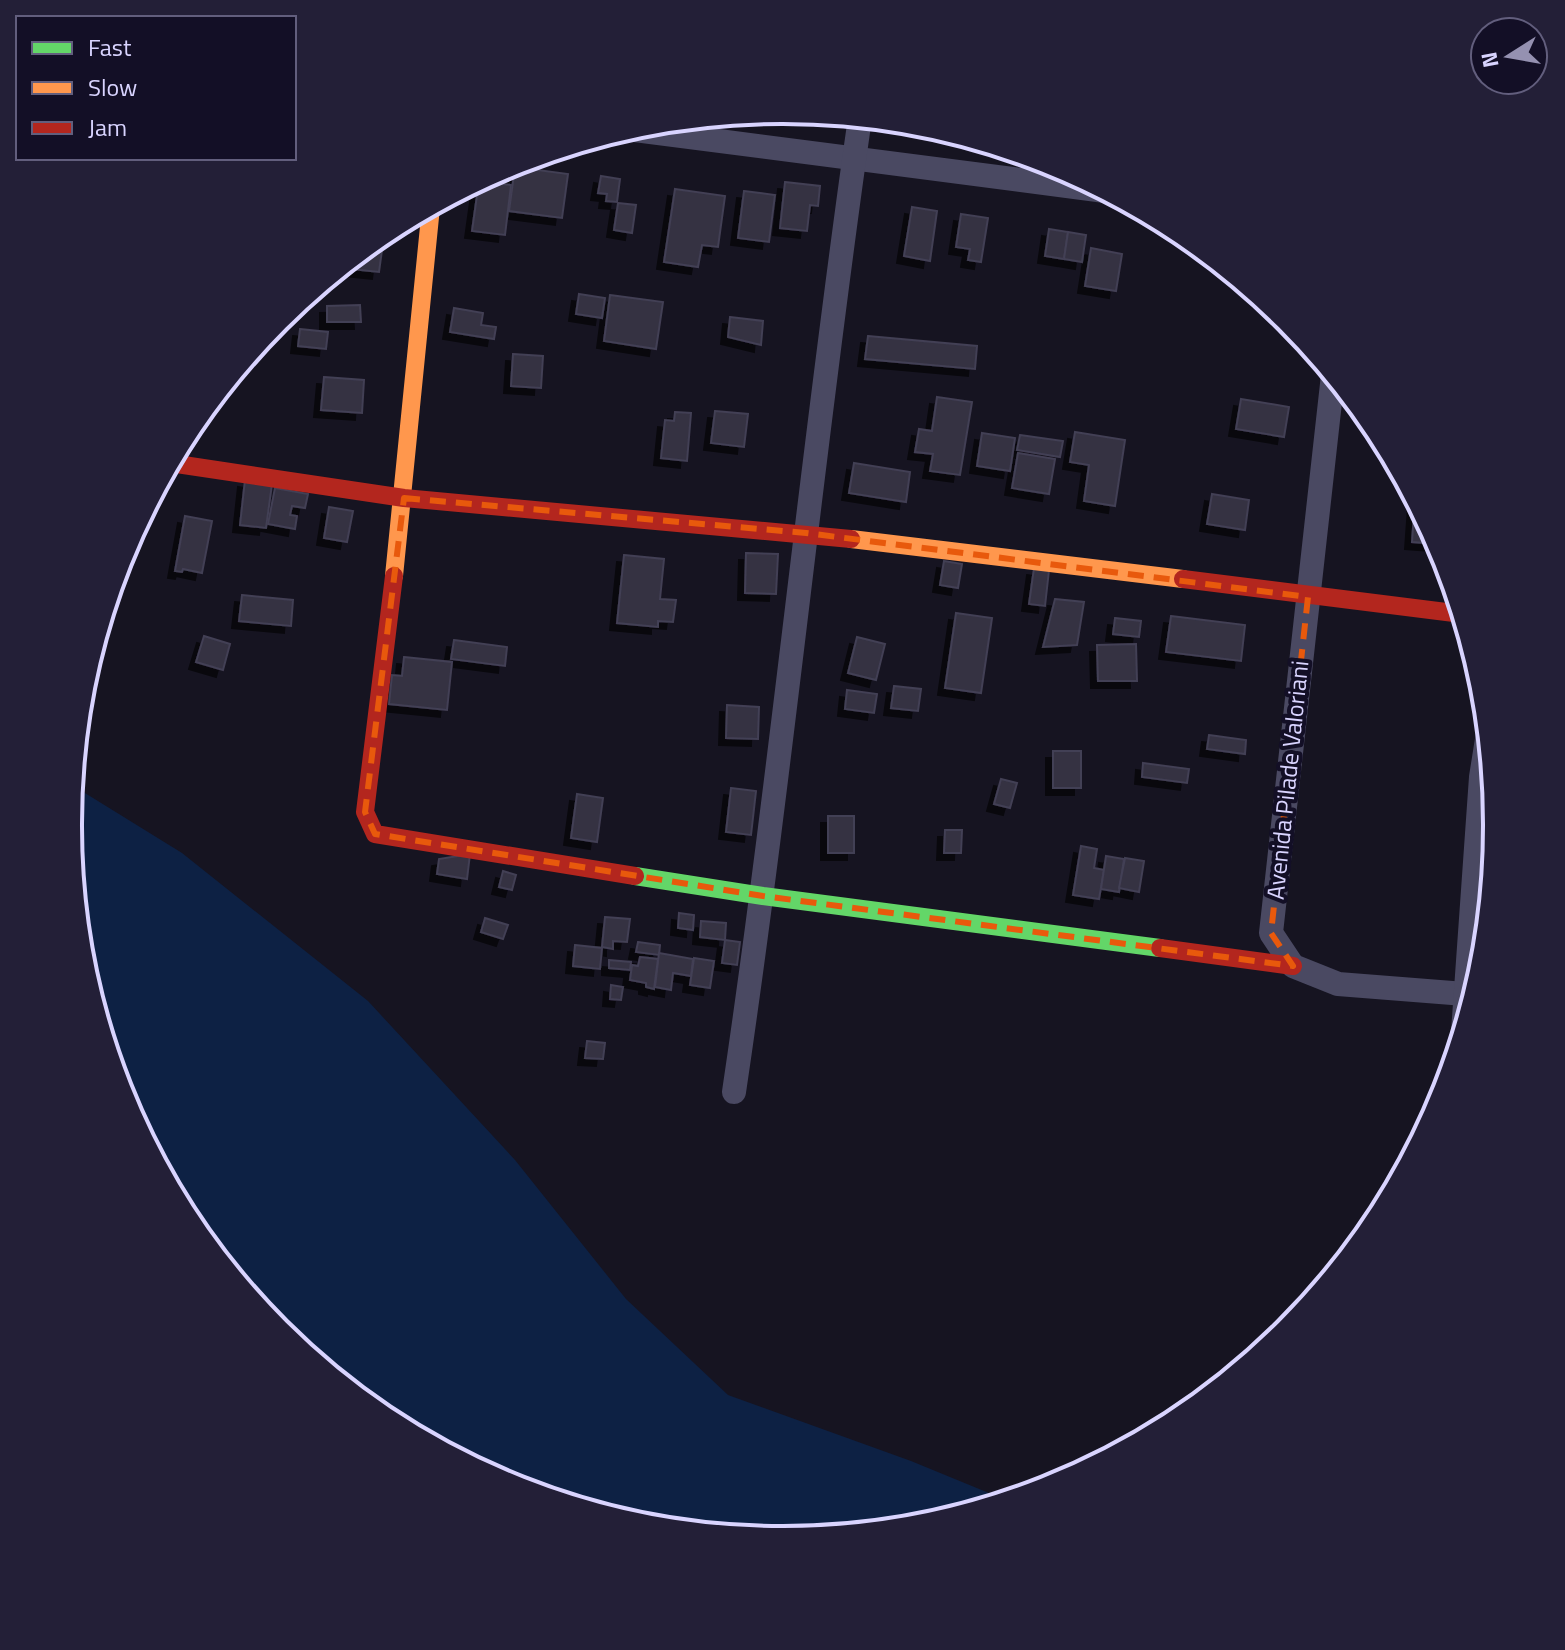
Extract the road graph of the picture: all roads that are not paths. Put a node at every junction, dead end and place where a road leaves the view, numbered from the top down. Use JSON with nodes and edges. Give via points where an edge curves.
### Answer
{"nodes":[{"id":1,"x":858,"y":129,"type":"edge"},
{"id":2,"x":668,"y":134,"type":"edge"},
{"id":3,"x":854,"y":157,"type":"junction"},
{"id":4,"x":1068,"y":186,"type":"edge"},
{"id":5,"x":430,"y":219,"type":"edge"},
{"id":6,"x":1331,"y":391,"type":"edge"},
{"id":7,"x":182,"y":465,"type":"edge"},
{"id":8,"x":404,"y":498,"type":"junction"},
{"id":9,"x":806,"y":533,"type":"junction"},
{"id":10,"x":1308,"y":597,"type":"junction"},
{"id":11,"x":1450,"y":613,"type":"edge"},
{"id":12,"x":1481,"y":774,"type":"edge"},
{"id":13,"x":763,"y":896,"type":"junction"},
{"id":14,"x":1293,"y":966,"type":"junction"},
{"id":15,"x":1466,"y":977,"type":"edge"},
{"id":16,"x":1462,"y":994,"type":"edge"},
{"id":17,"x":734,"y":1092,"type":"dead end"}],
"edges":[{"from":1,"to":3,"type":"street"},
{"from":2,"to":3,"type":"street"},
{"from":3,"to":4,"type":"street"},
{"from":3,"to":9,"type":"street"},
{"from":5,"to":8,"type":"street"},
{"from":6,"to":10,"type":"street","name":"Avenida Pilade Valoriani"},
{"from":7,"to":8,"type":"street"},
{"from":8,"to":9,"type":"street"},
{"from":8,"to":13,"type":"street","via":[[365,812],[375,834]]},
{"from":9,"to":10,"type":"street"},
{"from":9,"to":13,"type":"street"},
{"from":10,"to":11,"type":"street"},
{"from":10,"to":14,"type":"street","name":"Avenida Pilade Valoriani","via":[[1271,933]]},
{"from":12,"to":15,"type":"street"},
{"from":13,"to":14,"type":"street"},
{"from":13,"to":17,"type":"street"},
{"from":14,"to":16,"type":"street","via":[[1338,984]]}]}
